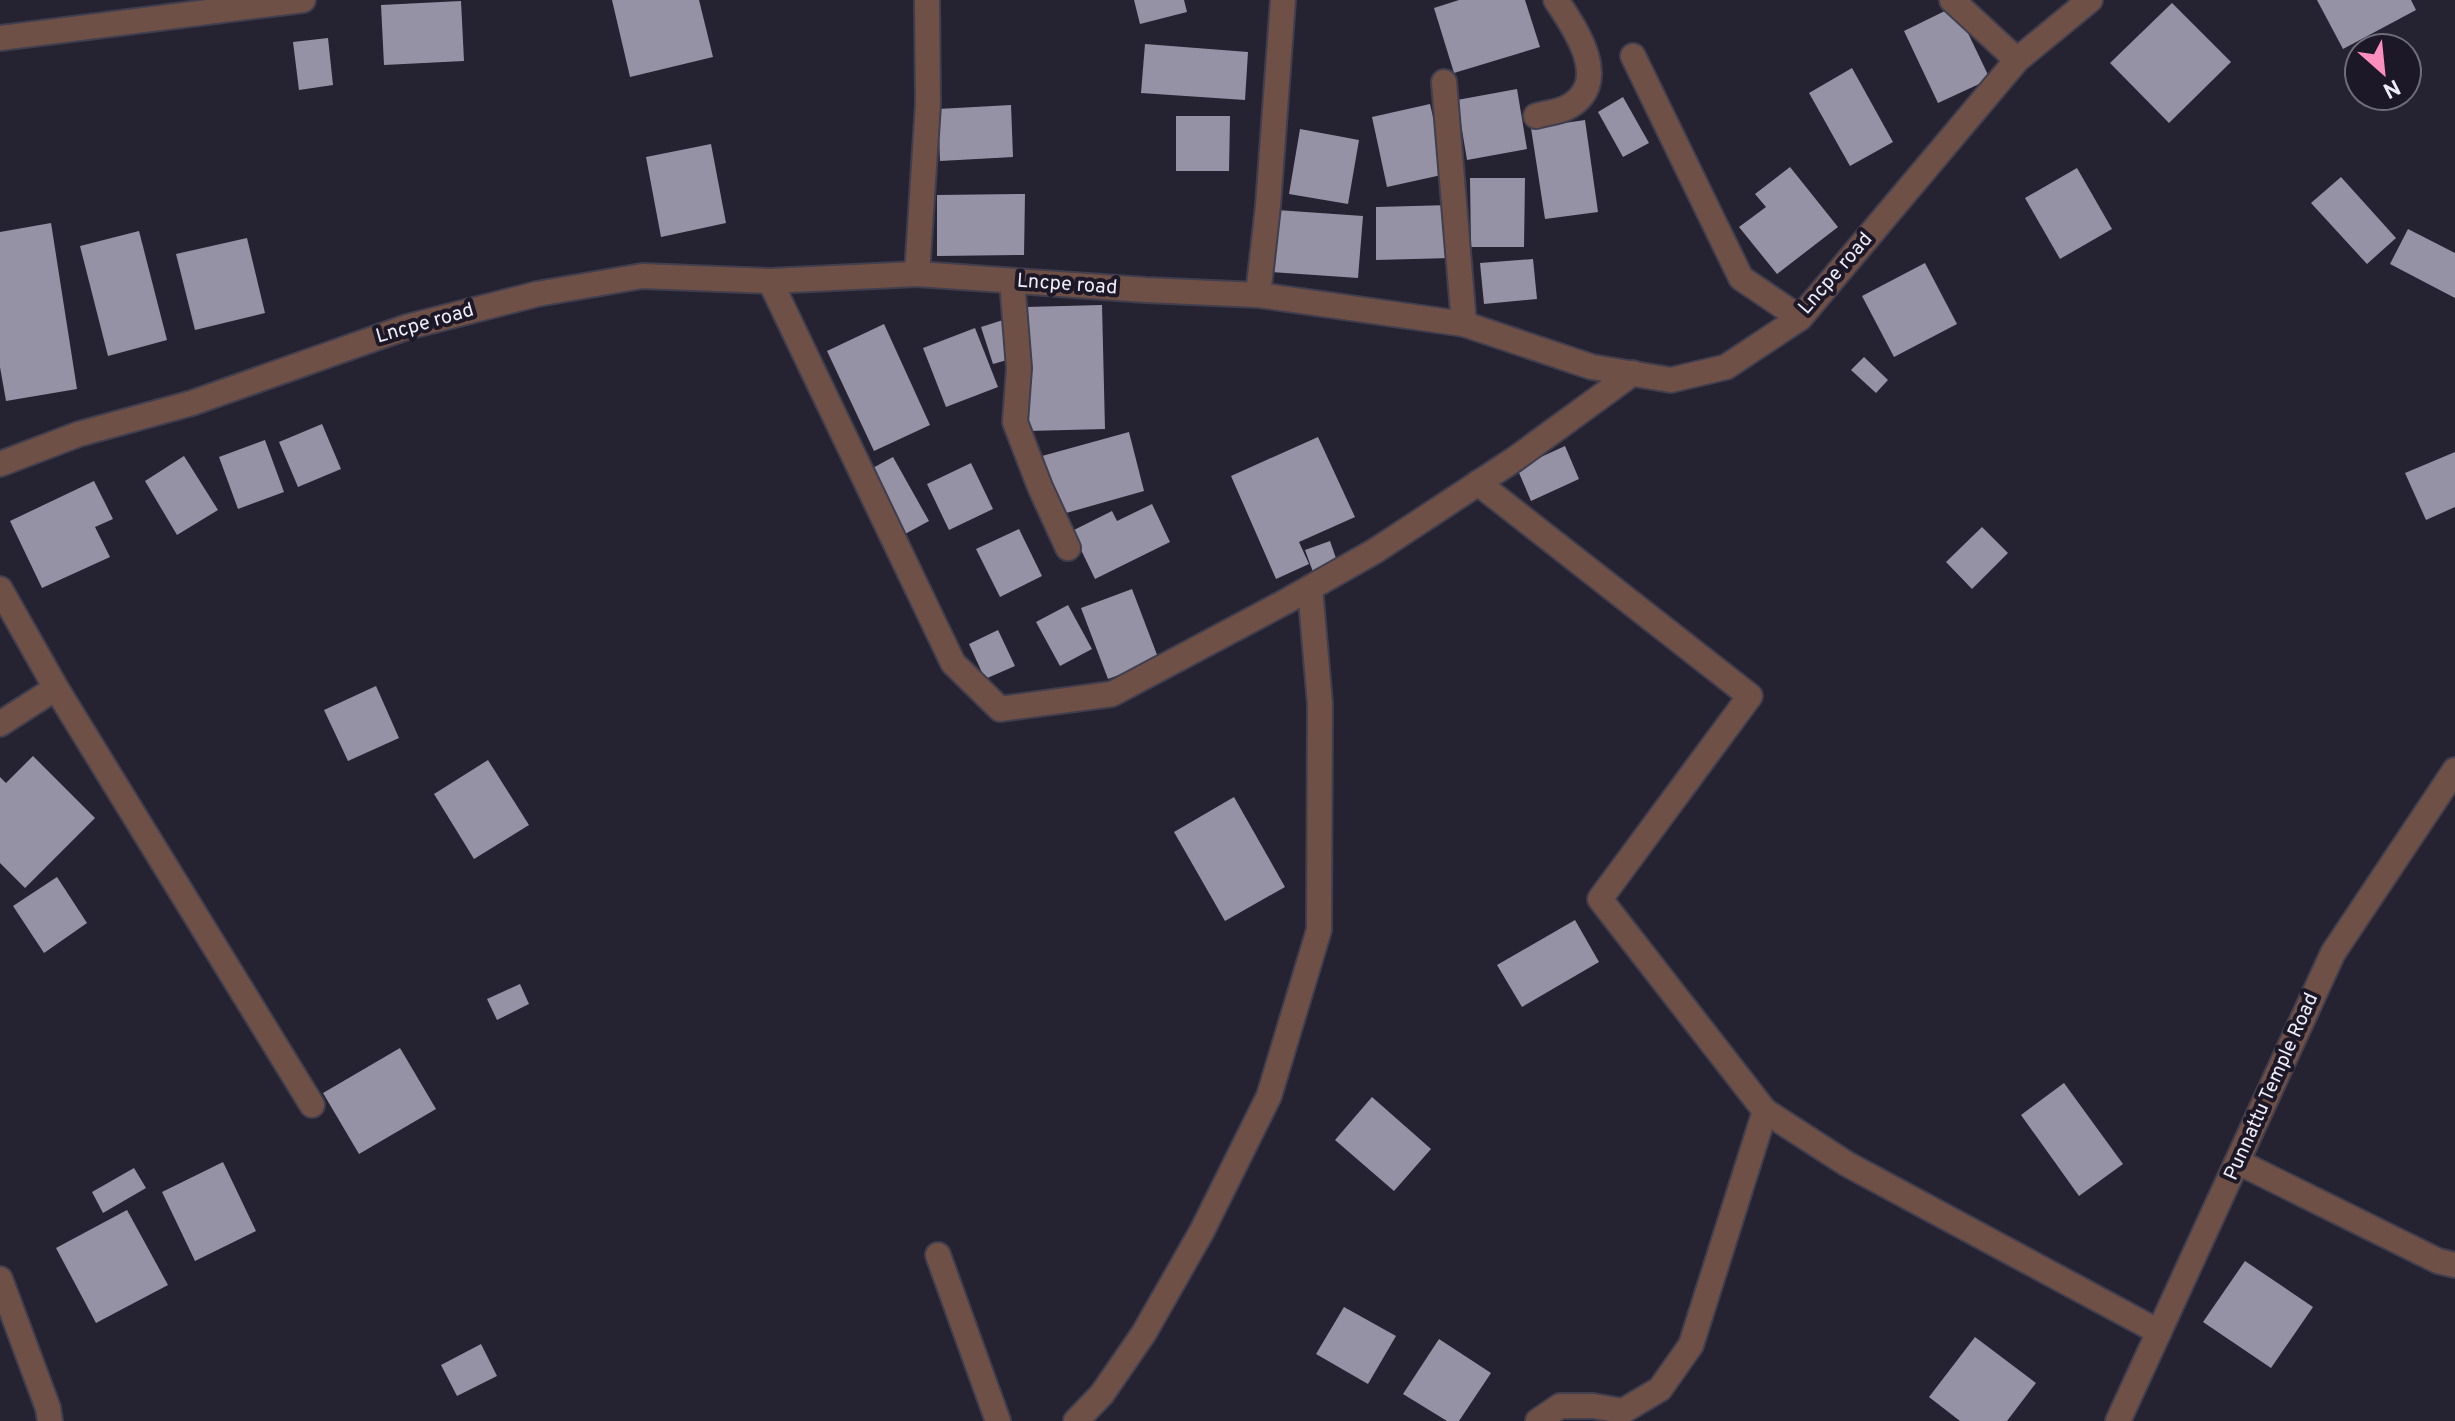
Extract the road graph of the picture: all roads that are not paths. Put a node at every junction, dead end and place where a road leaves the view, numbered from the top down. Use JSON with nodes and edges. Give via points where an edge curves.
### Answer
{"nodes":[{"id":1,"x":303,"y":0,"type":"edge"},
{"id":2,"x":927,"y":0,"type":"edge"},
{"id":3,"x":1283,"y":0,"type":"edge"},
{"id":4,"x":1556,"y":0,"type":"edge"},
{"id":5,"x":1952,"y":0,"type":"edge"},
{"id":6,"x":2090,"y":0,"type":"edge"},
{"id":7,"x":0,"y":38,"type":"edge"},
{"id":8,"x":1633,"y":56,"type":"dead end"},
{"id":9,"x":2017,"y":60,"type":"junction"},
{"id":10,"x":1444,"y":82,"type":"dead end"},
{"id":11,"x":1536,"y":116,"type":"dead end"},
{"id":12,"x":917,"y":274,"type":"junction"},
{"id":13,"x":770,"y":281,"type":"junction"},
{"id":14,"x":1012,"y":281,"type":"junction"},
{"id":15,"x":1258,"y":295,"type":"junction"},
{"id":16,"x":1800,"y":318,"type":"junction"},
{"id":17,"x":1464,"y":324,"type":"junction"},
{"id":18,"x":1633,"y":373,"type":"junction"},
{"id":19,"x":0,"y":464,"type":"edge"},
{"id":20,"x":1478,"y":483,"type":"junction"},
{"id":21,"x":1068,"y":548,"type":"dead end"},
{"id":22,"x":1310,"y":588,"type":"junction"},
{"id":23,"x":0,"y":589,"type":"edge"},
{"id":24,"x":56,"y":688,"type":"junction"},
{"id":25,"x":0,"y":724,"type":"edge"},
{"id":26,"x":2455,"y":770,"type":"edge"},
{"id":27,"x":312,"y":1105,"type":"dead end"},
{"id":28,"x":1765,"y":1111,"type":"junction"},
{"id":29,"x":2238,"y":1162,"type":"junction"},
{"id":30,"x":938,"y":1255,"type":"dead end"},
{"id":31,"x":2455,"y":1265,"type":"edge"},
{"id":32,"x":0,"y":1279,"type":"edge"},
{"id":33,"x":2159,"y":1332,"type":"junction"},
{"id":34,"x":50,"y":1421,"type":"edge"},
{"id":35,"x":998,"y":1421,"type":"edge"},
{"id":36,"x":1076,"y":1421,"type":"edge"},
{"id":37,"x":1538,"y":1421,"type":"edge"},
{"id":38,"x":2118,"y":1421,"type":"edge"}],
"edges":[{"from":1,"to":7,"type":"street"},
{"from":2,"to":12,"type":"street","via":[[928,104]]},
{"from":3,"to":15,"type":"street"},
{"from":4,"to":11,"type":"street","via":[[1586,49],[1590,76],[1582,94],[1567,107]]},
{"from":5,"to":9,"type":"street"},
{"from":6,"to":9,"type":"street","name":"Lncpe road"},
{"from":8,"to":16,"type":"street","via":[[1741,278]]},
{"from":9,"to":16,"type":"street","name":"Lncpe road"},
{"from":10,"to":17,"type":"street"},
{"from":12,"to":13,"type":"street","name":"Lncpe road"},
{"from":12,"to":14,"type":"street","name":"Lncpe road"},
{"from":13,"to":19,"type":"street","name":"Lncpe road","via":[[642,276],[537,294],[407,327]]},
{"from":13,"to":22,"type":"street","via":[[953,663],[1000,709],[1112,694]]},
{"from":14,"to":15,"type":"street","name":"Lncpe road"},
{"from":14,"to":21,"type":"street","via":[[1019,368],[1015,422]]},
{"from":15,"to":17,"type":"street","name":"Lncpe road"},
{"from":16,"to":18,"type":"street","name":"Lncpe road","via":[[1726,367],[1671,380]]},
{"from":17,"to":18,"type":"street","name":"Lncpe road","via":[[1592,367]]},
{"from":18,"to":20,"type":"street"},
{"from":20,"to":22,"type":"street"},
{"from":20,"to":28,"type":"street","via":[[1750,696],[1600,899]]},
{"from":22,"to":36,"type":"street","via":[[1320,704],[1319,930],[1269,1096],[1144,1333],[1102,1394]]},
{"from":23,"to":24,"type":"street"},
{"from":24,"to":25,"type":"street"},
{"from":24,"to":27,"type":"street"},
{"from":26,"to":29,"type":"street","name":"Punnattu Temple Road","via":[[2333,953]]},
{"from":28,"to":33,"type":"street","via":[[1847,1164]]},
{"from":28,"to":37,"type":"street","via":[[1691,1345],[1660,1389],[1623,1411],[1560,1406]]},
{"from":29,"to":31,"type":"street"},
{"from":29,"to":33,"type":"street","name":"Punnattu Temple Road"},
{"from":30,"to":35,"type":"street"},
{"from":32,"to":34,"type":"street"},
{"from":33,"to":38,"type":"street","name":"Punnattu Temple Road"}]}
